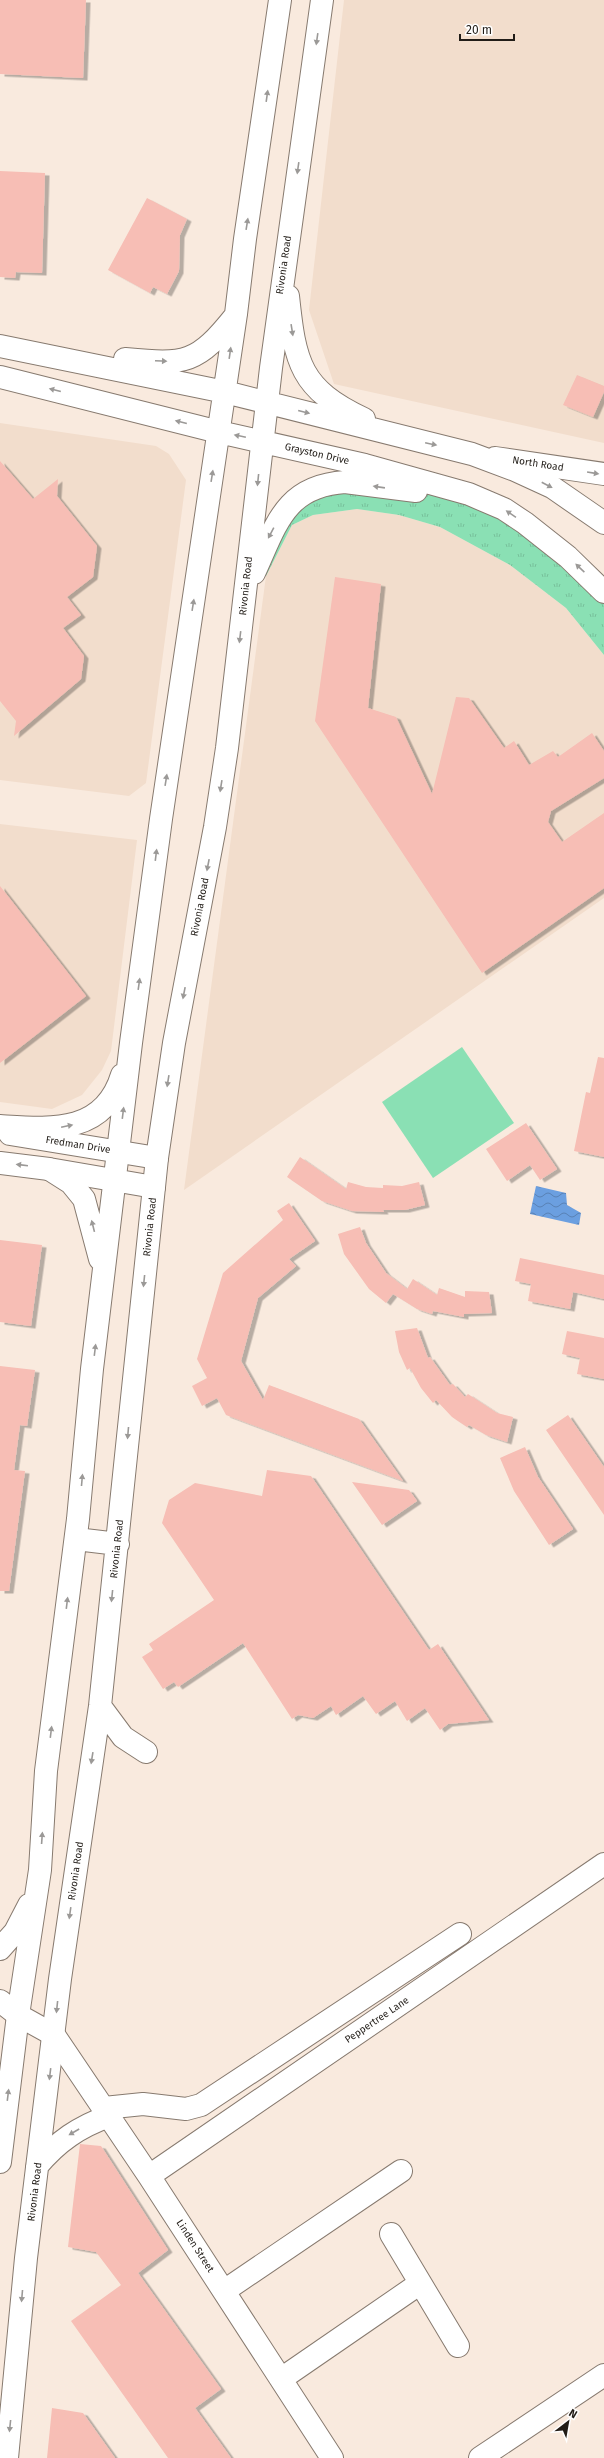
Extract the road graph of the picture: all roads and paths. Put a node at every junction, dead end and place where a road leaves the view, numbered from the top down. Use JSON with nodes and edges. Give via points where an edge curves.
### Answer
{"nodes":[{"id":1,"x":280,"y":0,"type":"edge"},
{"id":2,"x":322,"y":0,"type":"edge"},
{"id":3,"x":284,"y":263,"type":"junction"},
{"id":4,"x":236,"y":314,"type":"junction"},
{"id":5,"x":5,"y":347,"type":"edge"},
{"id":6,"x":0,"y":377,"type":"edge"},
{"id":7,"x":224,"y":392,"type":"junction"},
{"id":8,"x":266,"y":403,"type":"junction"},
{"id":9,"x":219,"y":432,"type":"junction"},
{"id":10,"x":404,"y":439,"type":"junction"},
{"id":11,"x":262,"y":441,"type":"junction"},
{"id":12,"x":472,"y":454,"type":"junction"},
{"id":13,"x":604,"y":474,"type":"edge"},
{"id":14,"x":487,"y":500,"type":"junction"},
{"id":15,"x":604,"y":523,"type":"edge"},
{"id":16,"x":604,"y":592,"type":"edge"},
{"id":17,"x":245,"y":594,"type":"junction"},
{"id":18,"x":131,"y":1044,"type":"junction"},
{"id":19,"x":0,"y":1126,"type":"edge"},
{"id":20,"x":0,"y":1132,"type":"edge"},
{"id":21,"x":119,"y":1152,"type":"junction"},
{"id":22,"x":157,"y":1158,"type":"junction"},
{"id":23,"x":0,"y":1163,"type":"edge"},
{"id":24,"x":49,"y":1168,"type":"junction"},
{"id":25,"x":116,"y":1180,"type":"junction"},
{"id":26,"x":154,"y":1187,"type":"junction"},
{"id":27,"x":104,"y":1278,"type":"junction"},
{"id":28,"x":76,"y":1539,"type":"junction"},
{"id":29,"x":118,"y":1544,"type":"junction"},
{"id":30,"x":100,"y":1706,"type":"junction"},
{"id":31,"x":146,"y":1752,"type":"dead end"},
{"id":32,"x":604,"y":1864,"type":"edge"},
{"id":33,"x":40,"y":1870,"type":"junction"},
{"id":34,"x":460,"y":1934,"type":"dead end"},
{"id":35,"x":0,"y":1949,"type":"edge"},
{"id":36,"x":0,"y":2001,"type":"edge"},
{"id":37,"x":18,"y":2015,"type":"junction"},
{"id":38,"x":54,"y":2035,"type":"junction"},
{"id":39,"x":106,"y":2112,"type":"junction"},
{"id":40,"x":0,"y":2162,"type":"edge"},
{"id":41,"x":38,"y":2166,"type":"junction"},
{"id":42,"x":401,"y":2171,"type":"dead end"},
{"id":43,"x":149,"y":2176,"type":"junction"},
{"id":44,"x":391,"y":2234,"type":"dead end"},
{"id":45,"x":419,"y":2284,"type":"junction"},
{"id":46,"x":224,"y":2291,"type":"junction"},
{"id":47,"x":458,"y":2346,"type":"dead end"},
{"id":48,"x":604,"y":2376,"type":"edge"},
{"id":49,"x":281,"y":2379,"type":"junction"},
{"id":50,"x":7,"y":2458,"type":"edge"},
{"id":51,"x":332,"y":2458,"type":"edge"},
{"id":52,"x":480,"y":2458,"type":"edge"}],
"edges":[{"from":4,"to":1,"type":"main road","one_way":true},
{"from":2,"to":3,"type":"main road","name":"Rivonia Road","one_way":true},
{"from":3,"to":8,"type":"main road","name":"Rivonia Road"},
{"from":3,"to":10,"type":"main road","one_way":true,"via":[[294,338],[307,378],[333,402],[353,415]]},
{"from":5,"to":4,"type":"main road","one_way":true,"via":[[155,361],[181,361],[196,356],[207,348]]},
{"from":7,"to":4,"type":"main road","one_way":true},
{"from":5,"to":7,"type":"main road"},
{"from":9,"to":6,"type":"main road","name":"Grayston Drive","one_way":true},
{"from":7,"to":8,"type":"main road"},
{"from":7,"to":9,"type":"main road"},
{"from":8,"to":10,"type":"main road","one_way":true},
{"from":8,"to":11,"type":"main road","name":"Rivonia Road"},
{"from":11,"to":9,"type":"main road","name":"Grayston Drive","one_way":true},
{"from":18,"to":9,"type":"main road","one_way":true,"via":[[161,819]]},
{"from":10,"to":12,"type":"main road","one_way":true},
{"from":11,"to":14,"type":"main road","name":"Grayston Drive","via":[[428,481]]},
{"from":11,"to":17,"type":"main road","name":"Rivonia Road","one_way":true},
{"from":12,"to":13,"type":"main road","name":"North Road","one_way":true},
{"from":12,"to":15,"type":"main road","one_way":true,"via":[[515,470],[552,488]]},
{"from":16,"to":14,"type":"main road","name":"Grayston Drive","one_way":true,"via":[[540,534]]},
{"from":14,"to":17,"type":"main road","one_way":true,"via":[[345,482],[314,488],[299,496],[280,517]]},
{"from":17,"to":22,"type":"main road","name":"Rivonia Road","one_way":true,"via":[[215,827],[174,1043]]},
{"from":19,"to":18,"type":"main road","one_way":true,"via":[[58,1128],[79,1124],[95,1114],[109,1102],[120,1080]]},
{"from":21,"to":18,"type":"main road","one_way":true},
{"from":20,"to":21,"type":"main road","name":"Fredman Drive"},
{"from":21,"to":22,"type":"main road","name":"Fredman Drive"},
{"from":21,"to":25,"type":"main road"},
{"from":22,"to":26,"type":"main road","name":"Rivonia Road"},
{"from":24,"to":23,"type":"main road","one_way":true},
{"from":24,"to":25,"type":"main road"},
{"from":27,"to":24,"type":"main road","one_way":true,"via":[[84,1199],[71,1182]]},
{"from":25,"to":26,"type":"main road"},
{"from":25,"to":27,"type":"main road"},
{"from":26,"to":29,"type":"main road","name":"Rivonia Road","one_way":true},
{"from":28,"to":27,"type":"main road","one_way":true,"via":[[92,1369]]},
{"from":28,"to":29,"type":"main road"},
{"from":33,"to":28,"type":"main road","one_way":true,"via":[[46,1771]]},
{"from":29,"to":30,"type":"main road","name":"Rivonia Road","one_way":true},
{"from":30,"to":31,"type":"main road","via":[[123,1737]]},
{"from":30,"to":38,"type":"main road","name":"Rivonia Road","one_way":true},
{"from":32,"to":43,"type":"main road","name":"Peppertree Lane"},
{"from":33,"to":35,"type":"main road","via":[[21,1921]]},
{"from":33,"to":37,"type":"main road"},
{"from":34,"to":39,"type":"main road","via":[[201,2105],[186,2109],[143,2104]]},
{"from":36,"to":37,"type":"main road"},
{"from":37,"to":38,"type":"main road"},
{"from":40,"to":37,"type":"main road","one_way":true},
{"from":38,"to":39,"type":"main road","name":"Linden Street"},
{"from":38,"to":41,"type":"main road","name":"Rivonia Road","one_way":true},
{"from":39,"to":41,"type":"main road","one_way":true,"via":[[63,2139]]},
{"from":39,"to":43,"type":"main road","name":"Linden Street"},
{"from":41,"to":50,"type":"main road","name":"Rivonia Road","one_way":true,"via":[[26,2258]]},
{"from":42,"to":46,"type":"main road"},
{"from":43,"to":46,"type":"main road","name":"Linden Street"},
{"from":44,"to":45,"type":"main road"},
{"from":45,"to":47,"type":"main road"},
{"from":45,"to":49,"type":"main road"},
{"from":46,"to":49,"type":"main road","name":"Linden Street"},
{"from":48,"to":52,"type":"main road"},
{"from":49,"to":51,"type":"main road","name":"Linden Street"}]}
